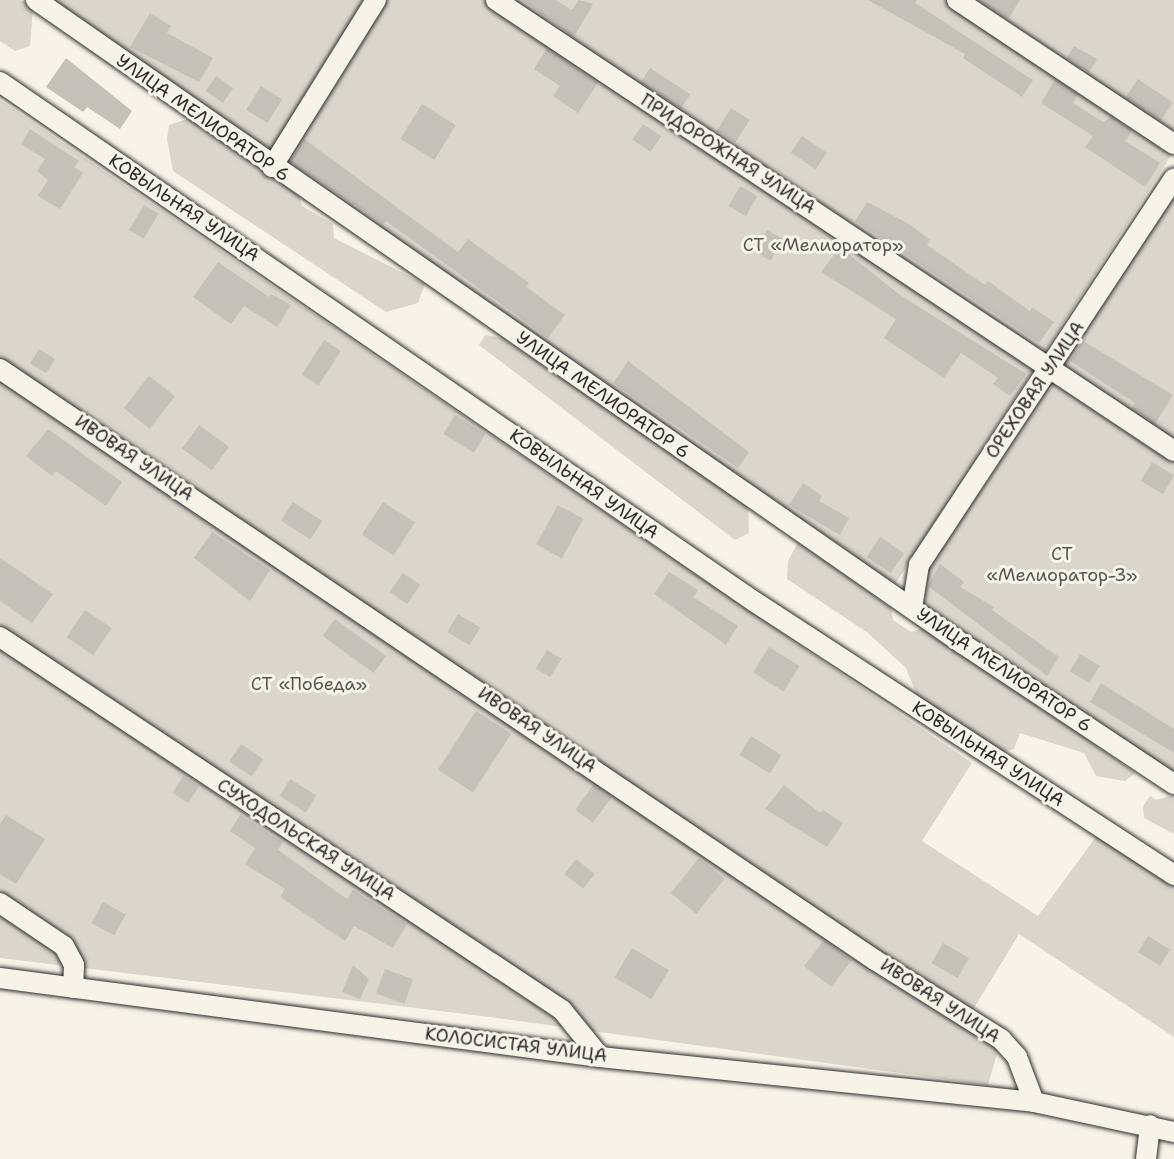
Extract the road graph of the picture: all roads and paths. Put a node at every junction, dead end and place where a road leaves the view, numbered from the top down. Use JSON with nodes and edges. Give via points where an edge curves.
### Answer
{"nodes":[{"id":1,"x":36,"y":0,"type":"edge"},
{"id":2,"x":376,"y":0,"type":"edge"},
{"id":3,"x":496,"y":0,"type":"edge"},
{"id":4,"x":957,"y":0,"type":"edge"},
{"id":5,"x":0,"y":82,"type":"edge"},
{"id":6,"x":1174,"y":144,"type":"edge"},
{"id":7,"x":272,"y":167,"type":"junction"},
{"id":8,"x":1174,"y":178,"type":"edge"},
{"id":9,"x":1051,"y":367,"type":"junction"},
{"id":10,"x":0,"y":369,"type":"edge"},
{"id":11,"x":1174,"y":451,"type":"edge"},
{"id":12,"x":912,"y":608,"type":"junction"},
{"id":13,"x":0,"y":637,"type":"edge"},
{"id":14,"x":1174,"y":784,"type":"edge"},
{"id":15,"x":1174,"y":875,"type":"edge"},
{"id":16,"x":0,"y":903,"type":"edge"},
{"id":17,"x":0,"y":978,"type":"edge"},
{"id":18,"x":73,"y":988,"type":"junction"},
{"id":19,"x":600,"y":1057,"type":"junction"},
{"id":20,"x":1042,"y":1104,"type":"junction"},
{"id":21,"x":1150,"y":1125,"type":"junction"},
{"id":22,"x":1174,"y":1132,"type":"edge"},
{"id":23,"x":1146,"y":1159,"type":"edge"}],
"edges":[{"from":1,"to":7,"type":"street","name":"УЛИЦА МЕЛИОРАТОР 6"},
{"from":2,"to":7,"type":"street"},
{"from":3,"to":9,"type":"street","name":"ПРИДОРОЖНАЯ УЛИЦА"},
{"from":4,"to":6,"type":"street"},
{"from":5,"to":15,"type":"street","name":"КОВЫЛЬНАЯ УЛИЦА","via":[[755,602]]},
{"from":7,"to":12,"type":"street","name":"УЛИЦА МЕЛИОРАТОР 6"},
{"from":8,"to":9,"type":"street","name":"ОРЕХОВАЯ УЛИЦА"},
{"from":9,"to":11,"type":"street","name":"ПРИДОРОЖНАЯ УЛИЦА"},
{"from":9,"to":12,"type":"street","name":"ОРЕХОВАЯ УЛИЦА","via":[[919,565]]},
{"from":10,"to":20,"type":"street","name":"ИВОВАЯ УЛИЦА","via":[[865,953],[1001,1039],[1017,1057]]},
{"from":12,"to":14,"type":"street","name":"УЛИЦА МЕЛИОРАТОР 6"},
{"from":13,"to":19,"type":"street","name":"СУХОДОЛЬСКАЯ УЛИЦА","via":[[561,1010]]},
{"from":16,"to":18,"type":"street","via":[[64,946],[74,965]]},
{"from":17,"to":18,"type":"street","name":"КОЛОСИСТАЯ УЛИЦА"},
{"from":18,"to":19,"type":"street","name":"КОЛОСИСТАЯ УЛИЦА"},
{"from":19,"to":20,"type":"street","name":"КОЛОСИСТАЯ УЛИЦА"},
{"from":20,"to":21,"type":"street","name":"КОЛОСИСТАЯ УЛИЦА"},
{"from":21,"to":22,"type":"street","name":"КОЛОСИСТАЯ УЛИЦА"},
{"from":21,"to":23,"type":"street"}]}
